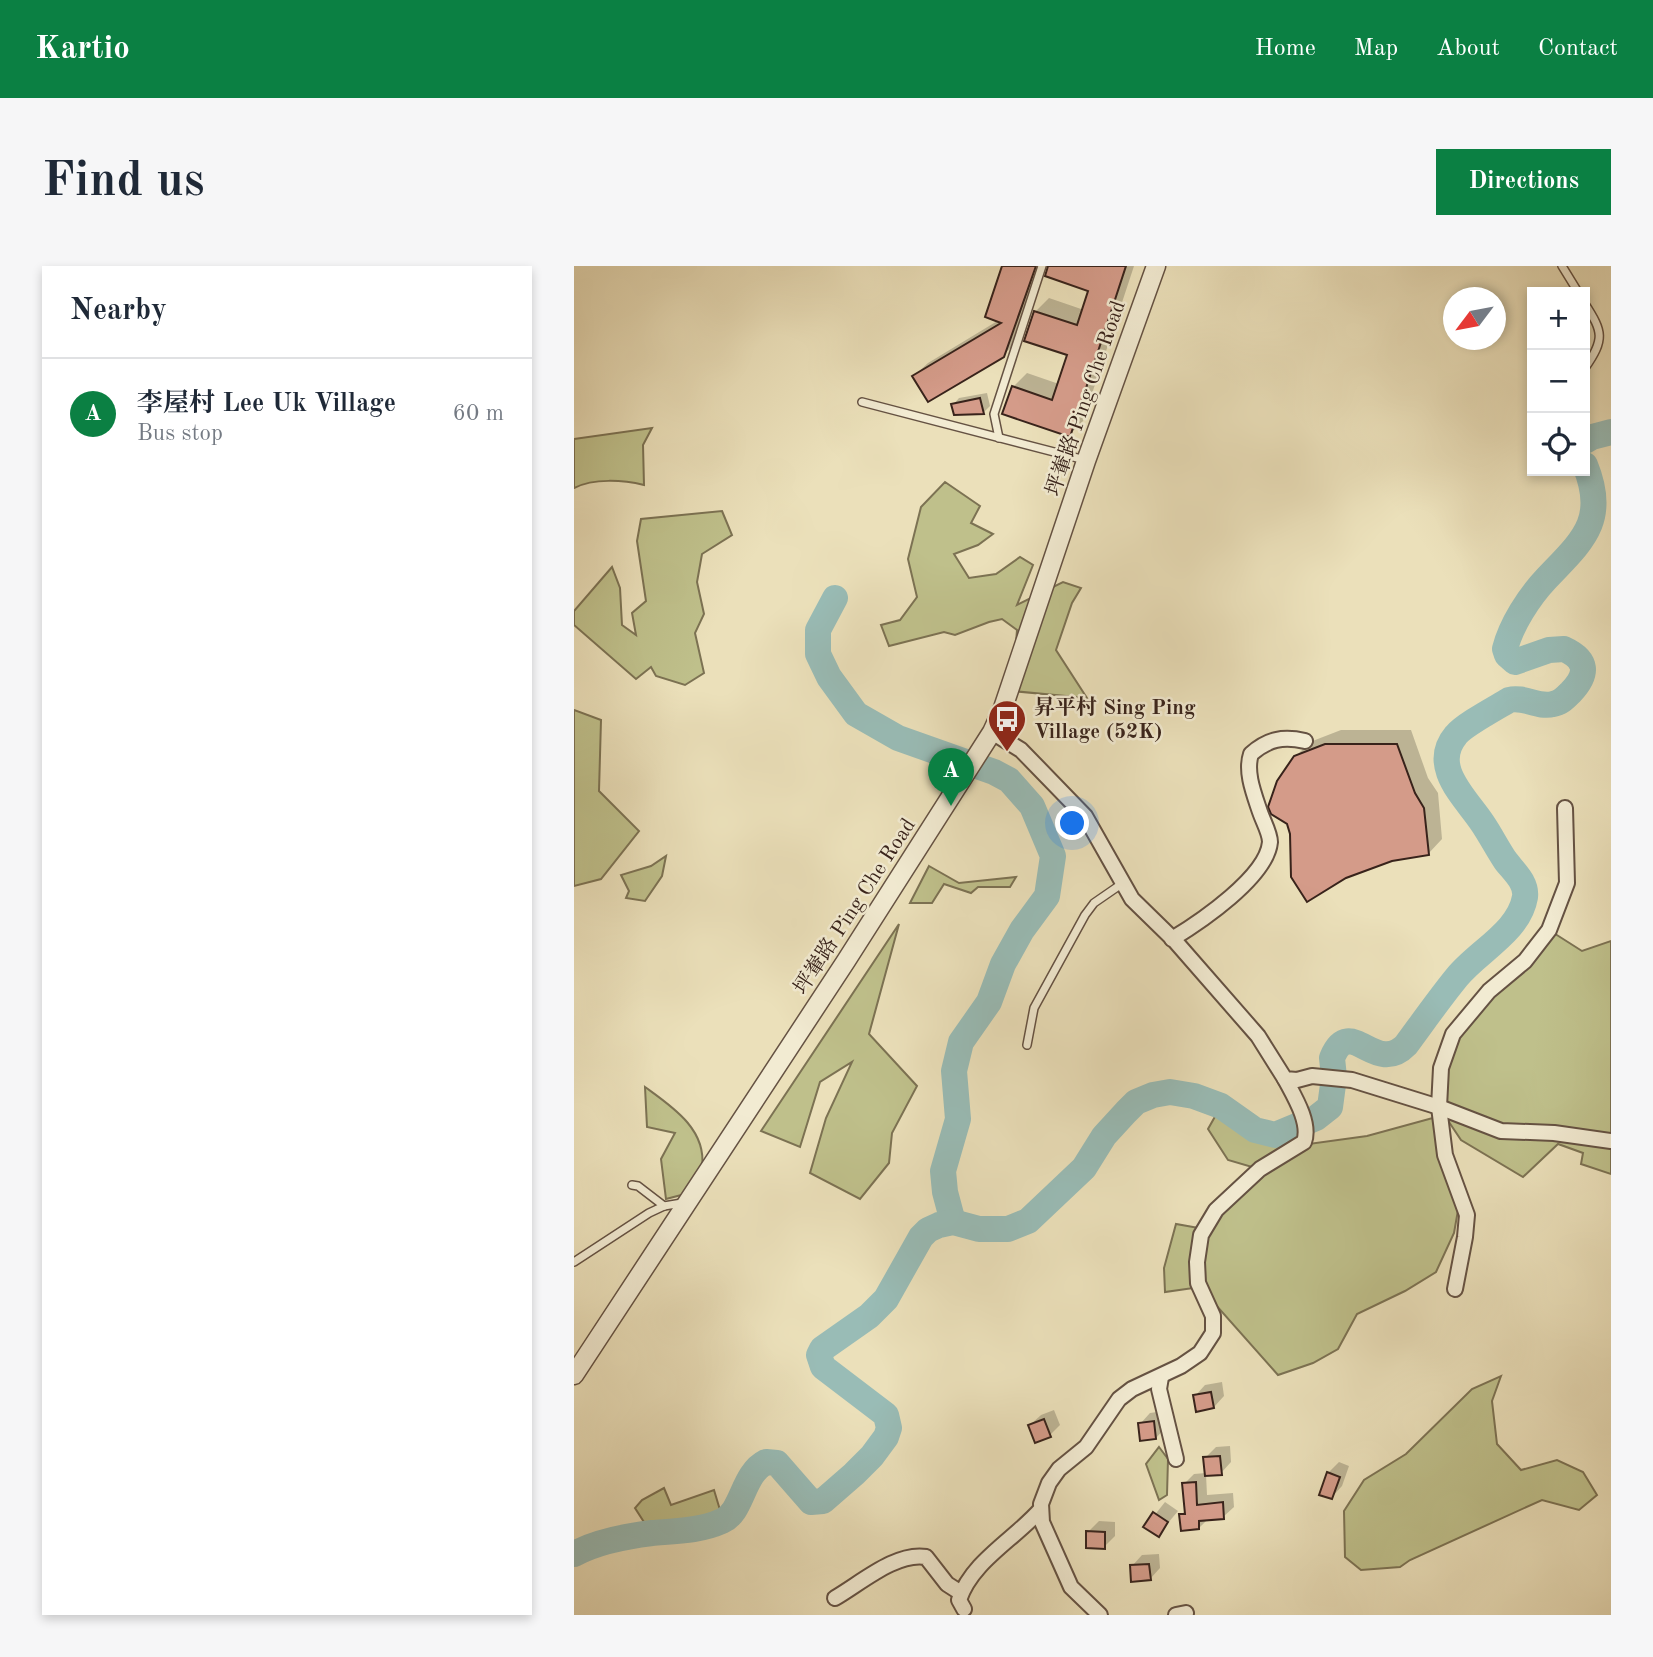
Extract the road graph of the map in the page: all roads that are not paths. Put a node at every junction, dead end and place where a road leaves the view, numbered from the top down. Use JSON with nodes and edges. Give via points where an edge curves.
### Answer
{"nodes":[{"id":1,"x":1042,"y":266,"type":"edge"},
{"id":2,"x":1156,"y":266,"type":"edge"},
{"id":3,"x":1562,"y":266,"type":"edge"},
{"id":4,"x":1575,"y":287,"type":"edge"},
{"id":5,"x":1590,"y":311,"type":"edge"},
{"id":6,"x":1590,"y":360,"type":"edge"},
{"id":7,"x":862,"y":402,"type":"dead end"},
{"id":8,"x":999,"y":438,"type":"junction"},
{"id":9,"x":1086,"y":461,"type":"junction"},
{"id":10,"x":989,"y":736,"type":"junction"},
{"id":11,"x":1305,"y":741,"type":"dead end"},
{"id":12,"x":1565,"y":808,"type":"dead end"},
{"id":13,"x":1123,"y":883,"type":"junction"},
{"id":14,"x":1172,"y":939,"type":"junction"},
{"id":15,"x":1027,"y":1045,"type":"dead end"},
{"id":16,"x":1285,"y":1079,"type":"junction"},
{"id":17,"x":1439,"y":1107,"type":"junction"},
{"id":18,"x":1611,"y":1141,"type":"edge"},
{"id":19,"x":632,"y":1185,"type":"dead end"},
{"id":20,"x":690,"y":1200,"type":"junction"},
{"id":21,"x":664,"y":1206,"type":"junction"},
{"id":22,"x":574,"y":1262,"type":"edge"},
{"id":23,"x":1455,"y":1289,"type":"dead end"},
{"id":24,"x":574,"y":1375,"type":"edge"},
{"id":25,"x":1161,"y":1377,"type":"junction"},
{"id":26,"x":1176,"y":1459,"type":"dead end"},
{"id":27,"x":1041,"y":1509,"type":"junction"},
{"id":28,"x":961,"y":1593,"type":"junction"},
{"id":29,"x":835,"y":1598,"type":"dead end"},
{"id":30,"x":964,"y":1609,"type":"dead end"},
{"id":31,"x":1100,"y":1615,"type":"edge"}],
"edges":[{"from":1,"to":8,"type":"lane","via":[[994,414]]},
{"from":2,"to":9,"type":"street","name":"坪輋路 Ping Che Road"},
{"from":3,"to":4,"type":"lane"},
{"from":5,"to":6,"type":"lane","via":[[1601,337]]},
{"from":7,"to":8,"type":"lane"},
{"from":8,"to":9,"type":"lane"},
{"from":9,"to":10,"type":"street","name":"坪輋路 Ping Che Road","via":[[1003,708]]},
{"from":10,"to":13,"type":"street","via":[[1021,750],[1085,816]]},
{"from":10,"to":20,"type":"street","name":"坪輋路 Ping Che Road"},
{"from":11,"to":14,"type":"street","via":[[1277,738],[1251,754],[1253,793],[1270,840],[1266,857],[1242,886]]},
{"from":12,"to":17,"type":"street","via":[[1567,883],[1549,930],[1453,1034],[1441,1068]]},
{"from":13,"to":14,"type":"street","via":[[1132,899]]},
{"from":13,"to":15,"type":"lane","via":[[1085,915],[1034,1008]]},
{"from":14,"to":16,"type":"street","via":[[1258,1037]]},
{"from":16,"to":17,"type":"street","via":[[1352,1080]]},
{"from":16,"to":25,"type":"street","via":[[1307,1134],[1304,1142],[1259,1169],[1216,1210],[1201,1235],[1197,1262],[1198,1283],[1213,1316],[1213,1333],[1200,1353]]},
{"from":17,"to":18,"type":"street","via":[[1501,1131]]},
{"from":17,"to":23,"type":"street","via":[[1445,1155],[1466,1215]]},
{"from":19,"to":21,"type":"lane"},
{"from":20,"to":21,"type":"lane"},
{"from":20,"to":24,"type":"street","name":"坪輋路 Ping Che Road"},
{"from":21,"to":22,"type":"lane"},
{"from":25,"to":26,"type":"street","via":[[1159,1389]]},
{"from":25,"to":27,"type":"street","via":[[1119,1399],[1096,1435],[1049,1483]]},
{"from":27,"to":28,"type":"street","via":[[989,1556]]},
{"from":27,"to":31,"type":"street","via":[[1042,1522],[1071,1587]]},
{"from":28,"to":29,"type":"street","via":[[947,1584],[926,1557],[915,1555],[898,1559]]},
{"from":28,"to":30,"type":"street"}]}
